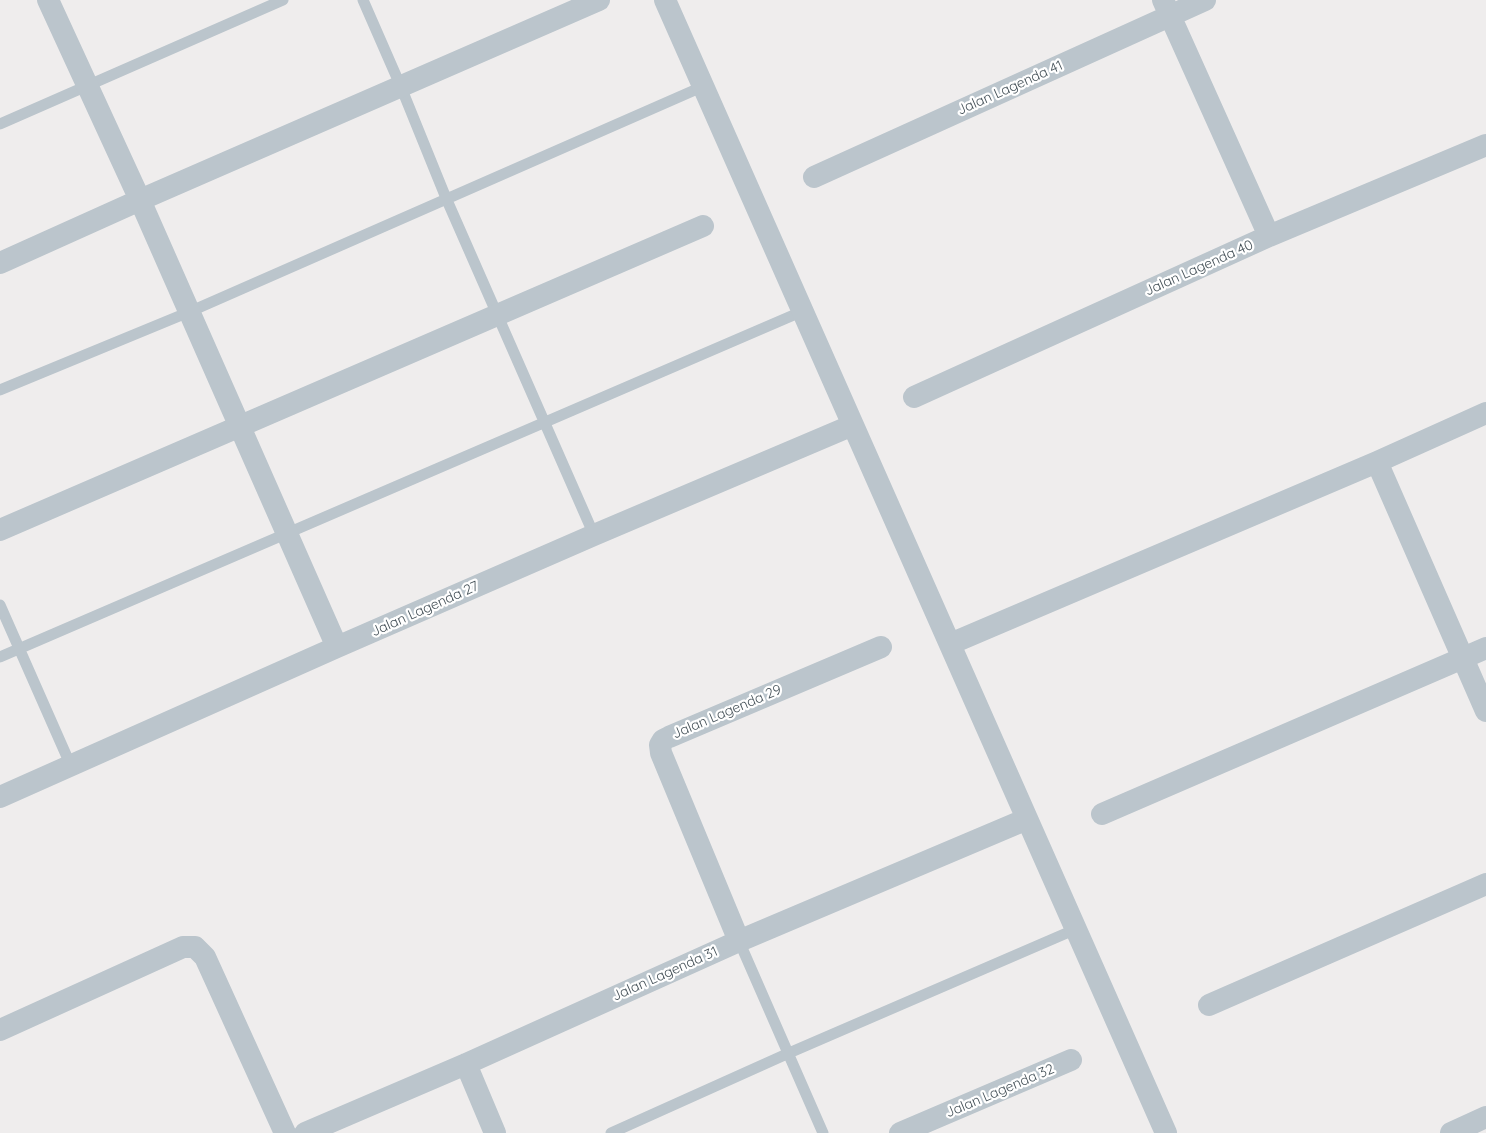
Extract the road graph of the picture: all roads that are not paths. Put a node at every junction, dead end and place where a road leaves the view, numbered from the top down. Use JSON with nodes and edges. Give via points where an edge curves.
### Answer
{"nodes":[{"id":1,"x":48,"y":0,"type":"edge"},
{"id":2,"x":283,"y":0,"type":"edge"},
{"id":3,"x":363,"y":0,"type":"edge"},
{"id":4,"x":599,"y":0,"type":"edge"},
{"id":5,"x":665,"y":0,"type":"edge"},
{"id":6,"x":1205,"y":0,"type":"edge"},
{"id":7,"x":1166,"y":8,"type":"edge"},
{"id":8,"x":88,"y":86,"type":"junction"},
{"id":9,"x":704,"y":86,"type":"junction"},
{"id":10,"x":401,"y":87,"type":"junction"},
{"id":11,"x":0,"y":124,"type":"edge"},
{"id":12,"x":1486,"y":145,"type":"edge"},
{"id":13,"x":814,"y":177,"type":"dead end"},
{"id":14,"x":446,"y":198,"type":"junction"},
{"id":15,"x":140,"y":200,"type":"junction"},
{"id":16,"x":703,"y":226,"type":"dead end"},
{"id":17,"x":1269,"y":236,"type":"junction"},
{"id":18,"x":0,"y":263,"type":"edge"},
{"id":19,"x":803,"y":311,"type":"junction"},
{"id":20,"x":190,"y":312,"type":"junction"},
{"id":21,"x":497,"y":314,"type":"junction"},
{"id":22,"x":0,"y":390,"type":"edge"},
{"id":23,"x":914,"y":397,"type":"dead end"},
{"id":24,"x":1486,"y":413,"type":"edge"},
{"id":25,"x":544,"y":422,"type":"junction"},
{"id":26,"x":239,"y":425,"type":"junction"},
{"id":27,"x":853,"y":425,"type":"junction"},
{"id":28,"x":1377,"y":462,"type":"junction"},
{"id":29,"x":0,"y":530,"type":"edge"},
{"id":30,"x":286,"y":532,"type":"junction"},
{"id":31,"x":594,"y":535,"type":"junction"},
{"id":32,"x":0,"y":605,"type":"edge"},
{"id":33,"x":950,"y":644,"type":"junction"},
{"id":34,"x":337,"y":647,"type":"junction"},
{"id":35,"x":881,"y":647,"type":"dead end"},
{"id":36,"x":1486,"y":648,"type":"edge"},
{"id":37,"x":19,"y":649,"type":"junction"},
{"id":38,"x":0,"y":657,"type":"edge"},
{"id":39,"x":1463,"y":658,"type":"junction"},
{"id":40,"x":1486,"y":711,"type":"edge"},
{"id":41,"x":71,"y":766,"type":"junction"},
{"id":42,"x":0,"y":797,"type":"edge"},
{"id":43,"x":1102,"y":814,"type":"dead end"},
{"id":44,"x":1027,"y":819,"type":"junction"},
{"id":45,"x":1486,"y":884,"type":"edge"},
{"id":46,"x":1076,"y":929,"type":"junction"},
{"id":47,"x":739,"y":941,"type":"junction"},
{"id":48,"x":1209,"y":1005,"type":"dead end"},
{"id":49,"x":0,"y":1030,"type":"edge"},
{"id":50,"x":789,"y":1053,"type":"junction"},
{"id":51,"x":1071,"y":1060,"type":"dead end"},
{"id":52,"x":466,"y":1064,"type":"junction"},
{"id":53,"x":1486,"y":1117,"type":"edge"},
{"id":54,"x":285,"y":1133,"type":"edge"},
{"id":55,"x":305,"y":1133,"type":"edge"},
{"id":56,"x":495,"y":1133,"type":"edge"},
{"id":57,"x":611,"y":1133,"type":"edge"},
{"id":58,"x":823,"y":1133,"type":"edge"},
{"id":59,"x":900,"y":1133,"type":"edge"},
{"id":60,"x":1166,"y":1133,"type":"edge"},
{"id":61,"x":1451,"y":1133,"type":"edge"}],
"edges":[{"from":1,"to":8,"type":"street"},
{"from":2,"to":8,"type":"lane"},
{"from":3,"to":10,"type":"lane"},
{"from":4,"to":10,"type":"street"},
{"from":5,"to":9,"type":"street"},
{"from":6,"to":7,"type":"street","name":"Jalan Lagenda 41"},
{"from":7,"to":13,"type":"street","name":"Jalan Lagenda 41"},
{"from":7,"to":17,"type":"street"},
{"from":8,"to":11,"type":"lane"},
{"from":8,"to":15,"type":"street"},
{"from":9,"to":14,"type":"lane"},
{"from":9,"to":19,"type":"street"},
{"from":10,"to":14,"type":"lane"},
{"from":10,"to":15,"type":"street"},
{"from":12,"to":17,"type":"street","name":"Jalan Lagenda 40"},
{"from":14,"to":20,"type":"lane"},
{"from":14,"to":21,"type":"lane"},
{"from":15,"to":18,"type":"street"},
{"from":15,"to":20,"type":"street"},
{"from":16,"to":21,"type":"street"},
{"from":17,"to":23,"type":"street","name":"Jalan Lagenda 40"},
{"from":19,"to":25,"type":"lane"},
{"from":19,"to":27,"type":"street"},
{"from":20,"to":22,"type":"lane"},
{"from":20,"to":26,"type":"street"},
{"from":21,"to":25,"type":"lane"},
{"from":21,"to":26,"type":"street"},
{"from":24,"to":28,"type":"street"},
{"from":25,"to":30,"type":"lane"},
{"from":25,"to":31,"type":"lane"},
{"from":26,"to":29,"type":"street"},
{"from":26,"to":30,"type":"street"},
{"from":27,"to":31,"type":"street","name":"Jalan Lagenda 27"},
{"from":27,"to":33,"type":"street"},
{"from":28,"to":33,"type":"street"},
{"from":28,"to":39,"type":"street"},
{"from":30,"to":34,"type":"street"},
{"from":30,"to":37,"type":"lane"},
{"from":31,"to":34,"type":"street","name":"Jalan Lagenda 27"},
{"from":32,"to":37,"type":"lane"},
{"from":33,"to":44,"type":"street"},
{"from":34,"to":41,"type":"street","name":"Jalan Lagenda 27"},
{"from":35,"to":47,"type":"street","name":"Jalan Lagenda 29","via":[[669,737],[660,745],[660,752]]},
{"from":36,"to":39,"type":"street"},
{"from":37,"to":38,"type":"lane"},
{"from":37,"to":41,"type":"lane"},
{"from":39,"to":40,"type":"street"},
{"from":39,"to":43,"type":"street"},
{"from":41,"to":42,"type":"street","name":"Jalan Lagenda 27"},
{"from":44,"to":46,"type":"street"},
{"from":44,"to":47,"type":"street","name":"Jalan Lagenda 31"},
{"from":45,"to":48,"type":"street"},
{"from":46,"to":50,"type":"lane"},
{"from":46,"to":60,"type":"street"},
{"from":47,"to":50,"type":"lane"},
{"from":47,"to":52,"type":"street","name":"Jalan Lagenda 31"},
{"from":49,"to":54,"type":"street","via":[[183,948],[195,946],[206,957]]},
{"from":50,"to":57,"type":"lane"},
{"from":50,"to":58,"type":"lane"},
{"from":51,"to":59,"type":"street","name":"Jalan Lagenda 32"},
{"from":52,"to":55,"type":"street","name":"Jalan Lagenda 31"},
{"from":52,"to":56,"type":"street"},
{"from":53,"to":61,"type":"street"}]}
